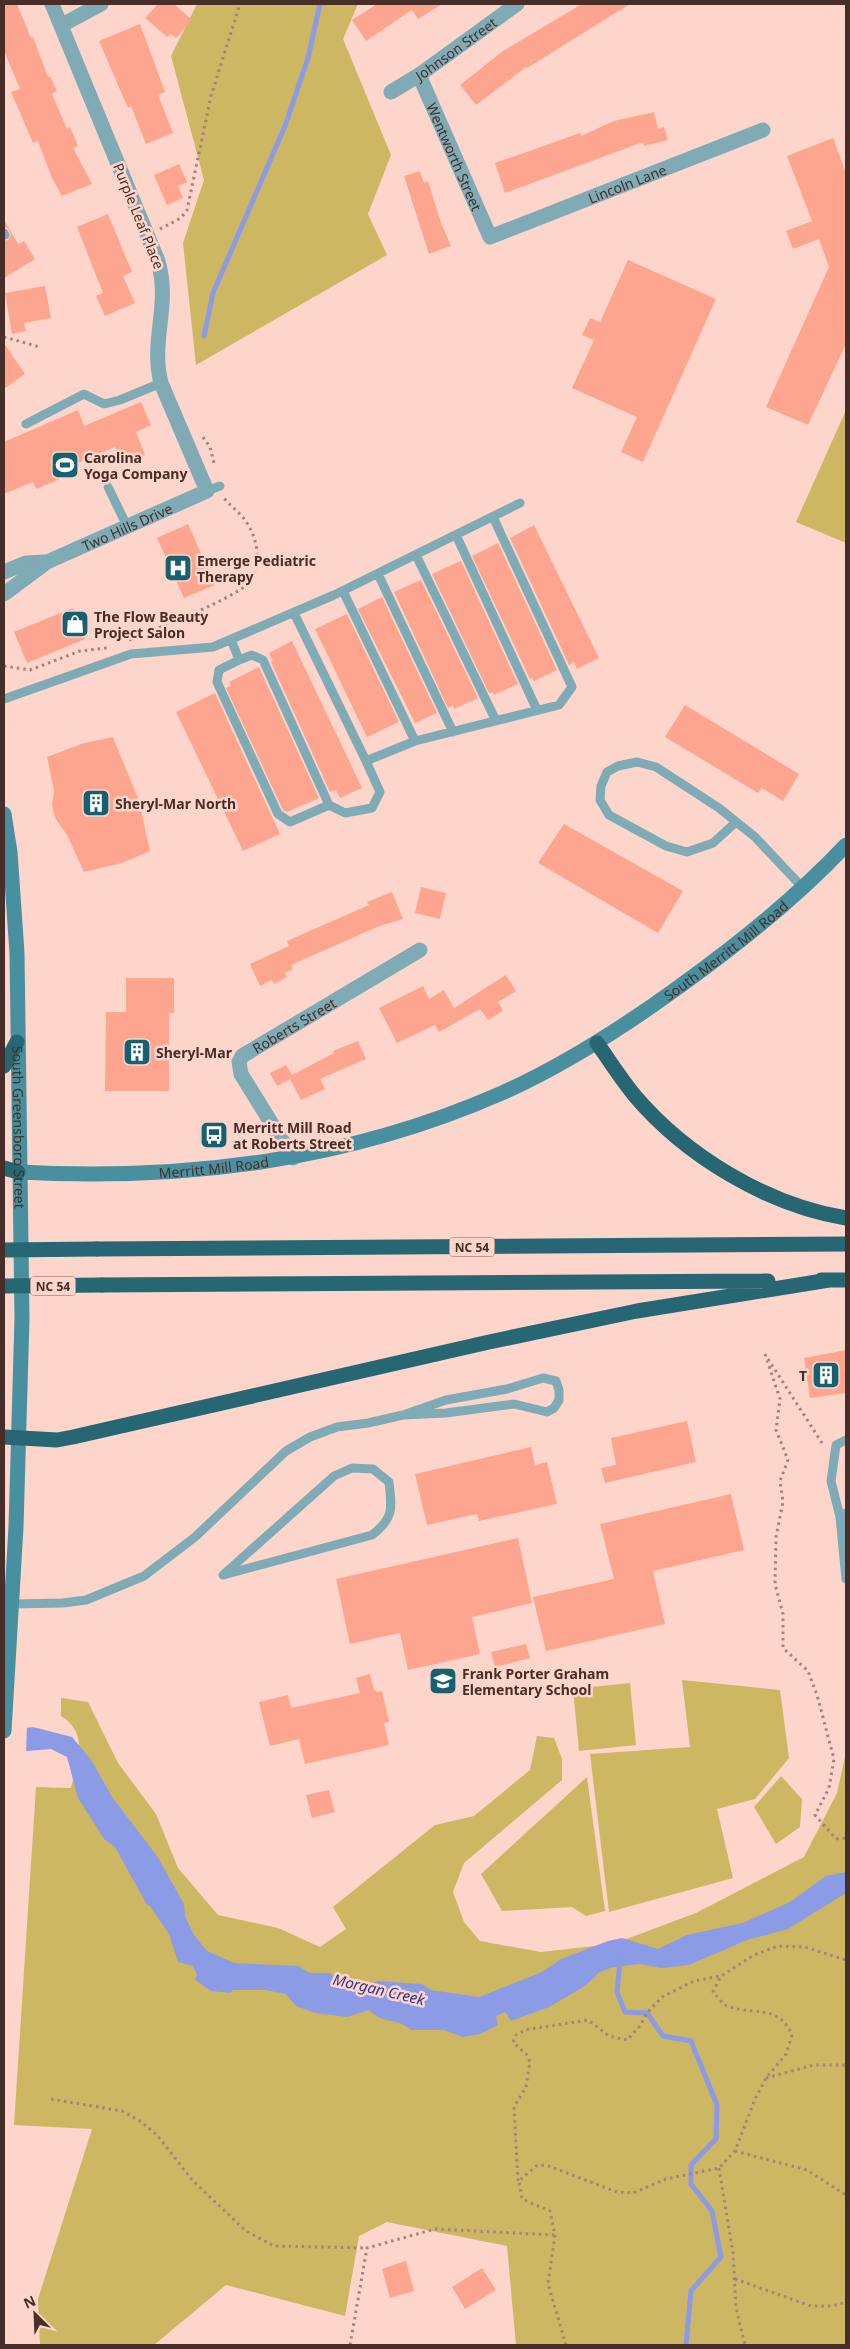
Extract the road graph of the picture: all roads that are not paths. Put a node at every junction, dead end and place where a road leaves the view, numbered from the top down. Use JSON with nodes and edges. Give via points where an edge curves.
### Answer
{"nodes":[{"id":1,"x":52,"y":4,"type":"edge"},
{"id":2,"x":101,"y":4,"type":"edge"},
{"id":3,"x":517,"y":4,"type":"edge"},
{"id":4,"x":62,"y":26,"type":"junction"},
{"id":5,"x":419,"y":75,"type":"junction"},
{"id":6,"x":391,"y":92,"type":"dead end"},
{"id":7,"x":763,"y":130,"type":"dead end"},
{"id":8,"x":490,"y":237,"type":"joint"},
{"id":9,"x":160,"y":383,"type":"junction"},
{"id":10,"x":26,"y":424,"type":"dead end"},
{"id":11,"x":108,"y":487,"type":"dead end"},
{"id":12,"x":213,"y":488,"type":"joint"},
{"id":13,"x":520,"y":504,"type":"dead end"},
{"id":14,"x":494,"y":516,"type":"junction"},
{"id":15,"x":127,"y":526,"type":"junction"},
{"id":16,"x":456,"y":535,"type":"junction"},
{"id":17,"x":416,"y":555,"type":"junction"},
{"id":18,"x":47,"y":562,"type":"junction"},
{"id":19,"x":4,"y":572,"type":"edge"},
{"id":20,"x":378,"y":574,"type":"junction"},
{"id":21,"x":343,"y":591,"type":"junction"},
{"id":22,"x":4,"y":594,"type":"edge"},
{"id":23,"x":294,"y":613,"type":"junction"},
{"id":24,"x":231,"y":640,"type":"junction"},
{"id":25,"x":239,"y":660,"type":"junction"},
{"id":26,"x":4,"y":699,"type":"edge"},
{"id":27,"x":537,"y":710,"type":"junction"},
{"id":28,"x":496,"y":721,"type":"junction"},
{"id":29,"x":453,"y":732,"type":"junction"},
{"id":30,"x":416,"y":741,"type":"junction"},
{"id":31,"x":366,"y":761,"type":"junction"},
{"id":32,"x":330,"y":805,"type":"junction"},
{"id":33,"x":4,"y":814,"type":"edge"},
{"id":34,"x":736,"y":822,"type":"junction"},
{"id":35,"x":846,"y":845,"type":"edge"},
{"id":36,"x":803,"y":888,"type":"junction"},
{"id":37,"x":420,"y":950,"type":"dead end"},
{"id":38,"x":17,"y":1042,"type":"junction"},
{"id":39,"x":597,"y":1043,"type":"junction"},
{"id":40,"x":4,"y":1066,"type":"edge"},
{"id":41,"x":293,"y":1158,"type":"junction"},
{"id":42,"x":11,"y":1170,"type":"edge"},
{"id":43,"x":846,"y":1218,"type":"edge"},
{"id":44,"x":846,"y":1244,"type":"edge"},
{"id":45,"x":4,"y":1250,"type":"edge"},
{"id":46,"x":830,"y":1280,"type":"junction"},
{"id":47,"x":846,"y":1280,"type":"edge"},
{"id":48,"x":4,"y":1286,"type":"edge"},
{"id":49,"x":403,"y":1415,"type":"junction"},
{"id":50,"x":11,"y":1438,"type":"edge"},
{"id":51,"x":846,"y":1440,"type":"edge"},
{"id":52,"x":843,"y":1515,"type":"edge"},
{"id":53,"x":223,"y":1575,"type":"joint"},
{"id":54,"x":846,"y":1579,"type":"edge"},
{"id":55,"x":8,"y":1603,"type":"edge"},
{"id":56,"x":4,"y":1731,"type":"edge"}],
"edges":[{"from":1,"to":4,"type":"street","name":"Purple Leaf Place"},
{"from":2,"to":4,"type":"street"},
{"from":3,"to":5,"type":"street","name":"Johnson Street"},
{"from":4,"to":9,"type":"street","name":"Purple Leaf Place","via":[[150,237],[162,276],[164,289],[157,341]]},
{"from":5,"to":6,"type":"street","name":"Johnson Street"},
{"from":5,"to":8,"type":"street","name":"Wentworth Street"},
{"from":7,"to":8,"type":"street","name":"Lincoln Lane"},
{"from":9,"to":10,"type":"lane","via":[[104,404],[84,394]]},
{"from":9,"to":12,"type":"street","name":"Purple Leaf Place"},
{"from":11,"to":15,"type":"lane"},
{"from":12,"to":15,"type":"street","name":"Two Hills Drive"},
{"from":13,"to":14,"type":"lane"},
{"from":14,"to":16,"type":"lane"},
{"from":14,"to":27,"type":"lane","via":[[572,687],[558,705]]},
{"from":15,"to":18,"type":"street","name":"Two Hills Drive"},
{"from":16,"to":17,"type":"lane"},
{"from":16,"to":27,"type":"lane"},
{"from":17,"to":20,"type":"lane"},
{"from":17,"to":28,"type":"lane"},
{"from":18,"to":19,"type":"street","name":"Two Hills Drive","via":[[26,563]]},
{"from":18,"to":22,"type":"street","name":"Two Hills Drive"},
{"from":20,"to":21,"type":"lane"},
{"from":20,"to":29,"type":"lane"},
{"from":21,"to":23,"type":"lane"},
{"from":21,"to":30,"type":"lane"},
{"from":23,"to":24,"type":"lane"},
{"from":23,"to":31,"type":"lane"},
{"from":24,"to":25,"type":"lane"},
{"from":24,"to":26,"type":"lane","via":[[213,647],[131,654]]},
{"from":25,"to":32,"type":"lane","via":[[252,654],[263,660]]},
{"from":25,"to":32,"type":"lane","via":[[219,670],[217,682],[278,814],[290,822]]},
{"from":27,"to":28,"type":"lane"},
{"from":28,"to":29,"type":"lane"},
{"from":29,"to":30,"type":"lane"},
{"from":30,"to":31,"type":"lane"},
{"from":31,"to":32,"type":"lane","via":[[380,792],[372,808],[345,813]]},
{"from":33,"to":38,"type":"main road","name":"South Greensboro Street","via":[[15,923]]},
{"from":34,"to":34,"type":"lane","via":[[656,767],[637,762],[618,766],[607,772],[602,786],[600,800],[609,814],[666,846],[687,852],[714,843]]},
{"from":34,"to":36,"type":"lane","via":[[755,837]]},
{"from":35,"to":36,"type":"main road","name":"South Merritt Mill Road"},
{"from":36,"to":39,"type":"main road","name":"South Merritt Mill Road","via":[[727,952]]},
{"from":37,"to":41,"type":"street","name":"Roberts Street","via":[[242,1056],[239,1062],[241,1074]]},
{"from":38,"to":40,"type":"highway"},
{"from":38,"to":42,"type":"main road","name":"South Greensboro Street"},
{"from":39,"to":41,"type":"main road","name":"Merritt Mill Road","via":[[504,1092],[447,1114],[398,1131]]},
{"from":39,"to":43,"type":"highway","via":[[634,1095],[670,1131],[706,1158],[758,1189]]},
{"from":41,"to":42,"type":"main road","name":"Merritt Mill Road","via":[[183,1172],[89,1176]]},
{"from":42,"to":50,"type":"main road","name":"South Greensboro Street","via":[[22,1318]]},
{"from":44,"to":45,"type":"highway","number":"NC 54","bridge":true},
{"from":46,"to":47,"type":"highway","number":"NC 54"},
{"from":46,"to":48,"type":"highway","number":"NC 54","bridge":true},
{"from":46,"to":50,"type":"highway","via":[[638,1311],[73,1437]]},
{"from":49,"to":49,"type":"lane","via":[[514,1404],[547,1412],[559,1400],[559,1390],[556,1381],[543,1378],[515,1387],[446,1400]]},
{"from":49,"to":55,"type":"lane","via":[[337,1427],[286,1451],[195,1536],[137,1580],[86,1600]]},
{"from":50,"to":55,"type":"main road","name":"South Greensboro Street"},
{"from":51,"to":52,"type":"lane","via":[[836,1445],[831,1480]]},
{"from":52,"to":54,"type":"lane"},
{"from":53,"to":53,"type":"lane","via":[[372,1535],[386,1524],[392,1506],[389,1482],[373,1469],[352,1468],[334,1476]]},
{"from":55,"to":56,"type":"main road","name":"South Greensboro Street"}]}
